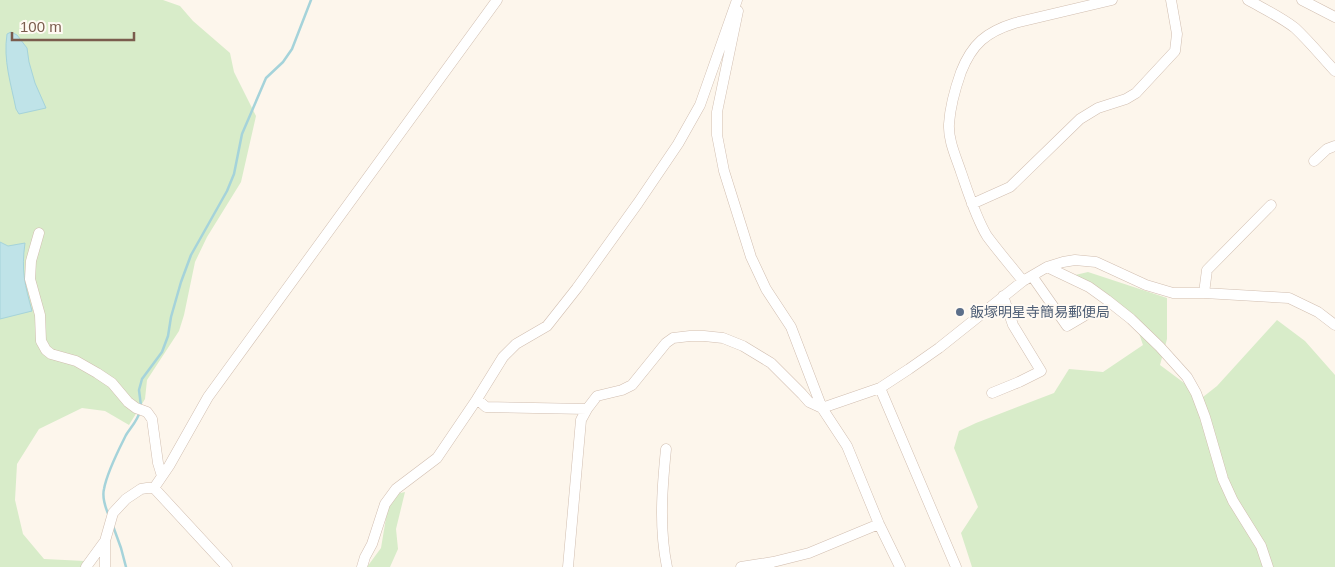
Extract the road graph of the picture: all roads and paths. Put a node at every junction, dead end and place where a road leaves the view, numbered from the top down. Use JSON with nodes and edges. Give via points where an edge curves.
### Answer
{"nodes":[{"id":1,"x":497,"y":0,"type":"edge"},
{"id":2,"x":738,"y":0,"type":"edge"},
{"id":3,"x":1112,"y":0,"type":"edge"},
{"id":4,"x":1171,"y":0,"type":"edge"},
{"id":5,"x":1248,"y":0,"type":"edge"},
{"id":6,"x":1302,"y":0,"type":"edge"},
{"id":7,"x":1335,"y":17,"type":"edge"},
{"id":8,"x":1335,"y":71,"type":"edge"},
{"id":9,"x":1335,"y":146,"type":"edge"},
{"id":10,"x":1314,"y":161,"type":"dead end"},
{"id":11,"x":972,"y":204,"type":"junction"},
{"id":12,"x":1271,"y":205,"type":"dead end"},
{"id":13,"x":39,"y":232,"type":"dead end"},
{"id":14,"x":1047,"y":267,"type":"junction"},
{"id":15,"x":1027,"y":278,"type":"junction"},
{"id":16,"x":1204,"y":293,"type":"junction"},
{"id":17,"x":1003,"y":296,"type":"junction"},
{"id":18,"x":1084,"y":316,"type":"dead end"},
{"id":19,"x":1335,"y":325,"type":"edge"},
{"id":20,"x":880,"y":388,"type":"junction"},
{"id":21,"x":992,"y":393,"type":"dead end"},
{"id":22,"x":478,"y":399,"type":"junction"},
{"id":23,"x":822,"y":408,"type":"junction"},
{"id":24,"x":587,"y":409,"type":"junction"},
{"id":25,"x":666,"y":449,"type":"dead end"},
{"id":26,"x":162,"y":476,"type":"junction"},
{"id":27,"x":154,"y":488,"type":"junction"},
{"id":28,"x":879,"y":524,"type":"junction"},
{"id":29,"x":105,"y":541,"type":"junction"},
{"id":30,"x":86,"y":567,"type":"edge"},
{"id":31,"x":105,"y":567,"type":"edge"},
{"id":32,"x":227,"y":567,"type":"edge"},
{"id":33,"x":362,"y":567,"type":"edge"},
{"id":34,"x":568,"y":567,"type":"edge"},
{"id":35,"x":667,"y":567,"type":"edge"},
{"id":36,"x":741,"y":567,"type":"edge"},
{"id":37,"x":900,"y":567,"type":"edge"},
{"id":38,"x":956,"y":567,"type":"edge"},
{"id":39,"x":1268,"y":567,"type":"edge"}],
"edges":[{"from":1,"to":26,"type":"street","via":[[208,397]]},
{"from":2,"to":22,"type":"street","via":[[700,105],[678,144],[578,288],[547,326],[516,344],[503,357]]},
{"from":2,"to":23,"type":"street","via":[[717,112],[717,134],[724,172],[751,257],[766,289],[791,327]]},
{"from":3,"to":11,"type":"street","via":[[1004,26],[978,42],[955,88],[948,125]]},
{"from":4,"to":11,"type":"street","via":[[1177,34],[1175,51],[1136,93],[1080,119],[1010,187]]},
{"from":5,"to":8,"type":"street","via":[[1294,28]]},
{"from":6,"to":7,"type":"street"},
{"from":9,"to":10,"type":"street"},
{"from":11,"to":15,"type":"street","via":[[986,235]]},
{"from":12,"to":16,"type":"street","via":[[1207,270]]},
{"from":13,"to":26,"type":"street","via":[[30,279],[40,315],[41,341],[51,354],[76,361],[97,372],[112,383],[128,402],[147,412],[152,419]]},
{"from":14,"to":15,"type":"street"},
{"from":14,"to":16,"type":"street","via":[[1075,260],[1096,262],[1173,293]]},
{"from":14,"to":39,"type":"street","via":[[1089,287],[1119,309],[1160,347],[1186,377],[1205,417],[1226,487],[1261,546]]},
{"from":15,"to":17,"type":"street"},
{"from":15,"to":18,"type":"street","via":[[1067,326]]},
{"from":16,"to":19,"type":"street","via":[[1289,298],[1318,312]]},
{"from":17,"to":20,"type":"street","via":[[939,348]]},
{"from":17,"to":21,"type":"street","via":[[1013,325],[1041,371]]},
{"from":20,"to":23,"type":"street"},
{"from":20,"to":38,"type":"street"},
{"from":22,"to":24,"type":"street","via":[[486,407]]},
{"from":22,"to":33,"type":"street","via":[[437,458],[396,489],[385,504]]},
{"from":23,"to":24,"type":"street","via":[[808,402],[771,363],[743,346],[723,338],[690,336],[673,338],[632,385],[597,396]]},
{"from":23,"to":28,"type":"street","via":[[847,446]]},
{"from":24,"to":34,"type":"street","via":[[581,420]]},
{"from":25,"to":35,"type":"street","via":[[662,526]]},
{"from":26,"to":27,"type":"street"},
{"from":27,"to":29,"type":"street","via":[[141,489],[113,513]]},
{"from":27,"to":32,"type":"street"},
{"from":28,"to":36,"type":"street","via":[[809,554]]},
{"from":28,"to":37,"type":"street"},
{"from":29,"to":30,"type":"street"},
{"from":29,"to":31,"type":"street"}]}
